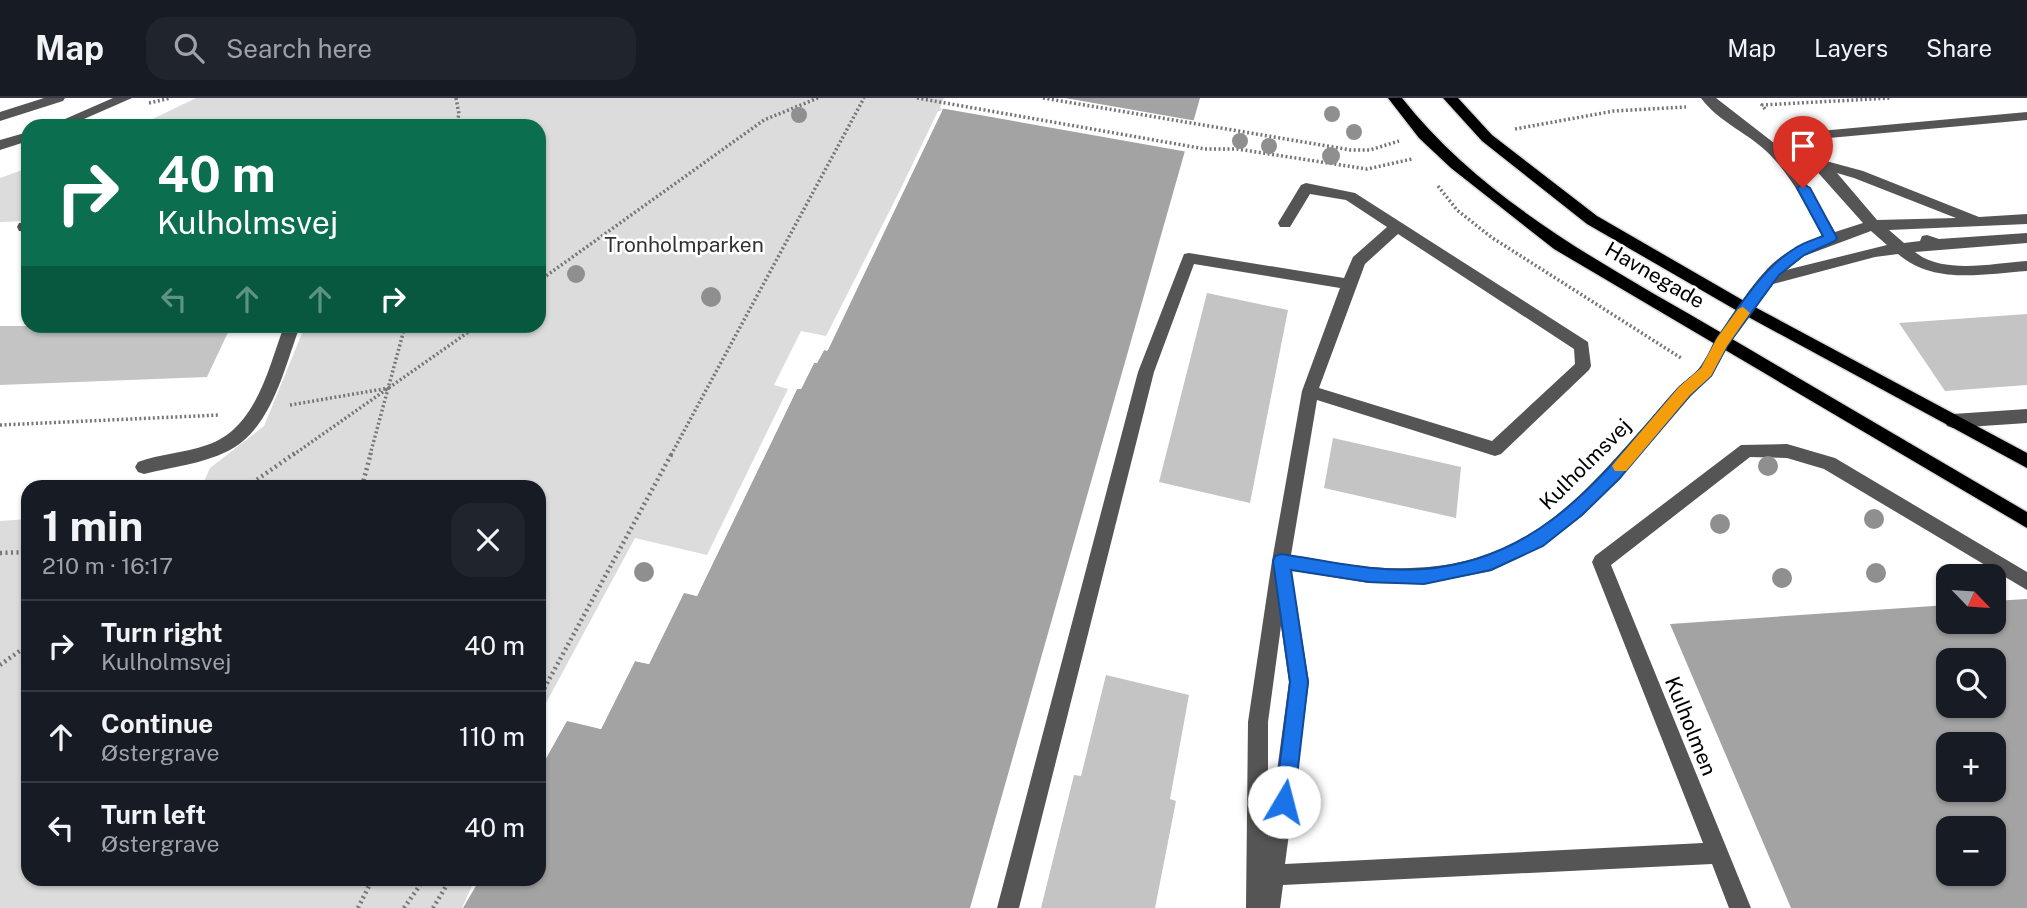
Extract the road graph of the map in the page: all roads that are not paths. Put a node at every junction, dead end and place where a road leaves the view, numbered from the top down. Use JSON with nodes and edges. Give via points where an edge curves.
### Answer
{"nodes":[{"id":1,"x":58,"y":98,"type":"edge"},
{"id":2,"x":125,"y":98,"type":"edge"},
{"id":3,"x":1395,"y":98,"type":"edge"},
{"id":4,"x":1450,"y":98,"type":"edge"},
{"id":5,"x":1712,"y":102,"type":"edge"},
{"id":6,"x":2027,"y":116,"type":"edge"},
{"id":7,"x":0,"y":117,"type":"edge"},
{"id":8,"x":74,"y":119,"type":"edge"},
{"id":9,"x":21,"y":138,"type":"edge"},
{"id":10,"x":0,"y":145,"type":"edge"},
{"id":11,"x":1818,"y":164,"type":"junction"},
{"id":12,"x":2027,"y":219,"type":"edge"},
{"id":13,"x":1979,"y":222,"type":"junction"},
{"id":14,"x":1284,"y":223,"type":"dead end"},
{"id":15,"x":1873,"y":225,"type":"junction"},
{"id":16,"x":1397,"y":226,"type":"junction"},
{"id":17,"x":1831,"y":238,"type":"junction"},
{"id":18,"x":2027,"y":238,"type":"edge"},
{"id":19,"x":1938,"y":244,"type":"junction"},
{"id":20,"x":1901,"y":249,"type":"junction"},
{"id":21,"x":2027,"y":266,"type":"edge"},
{"id":22,"x":1768,"y":280,"type":"junction"},
{"id":23,"x":1349,"y":285,"type":"junction"},
{"id":24,"x":1746,"y":309,"type":"junction"},
{"id":25,"x":289,"y":333,"type":"edge"},
{"id":26,"x":1722,"y":342,"type":"junction"},
{"id":27,"x":1310,"y":391,"type":"junction"},
{"id":28,"x":2027,"y":416,"type":"edge"},
{"id":29,"x":1953,"y":421,"type":"junction"},
{"id":30,"x":2027,"y":461,"type":"edge"},
{"id":31,"x":144,"y":467,"type":"dead end"},
{"id":32,"x":2027,"y":521,"type":"edge"},
{"id":33,"x":1281,"y":561,"type":"junction"},
{"id":34,"x":2027,"y":582,"type":"edge"},
{"id":35,"x":1717,"y":853,"type":"junction"},
{"id":36,"x":1266,"y":875,"type":"junction"},
{"id":37,"x":1008,"y":908,"type":"edge"},
{"id":38,"x":1257,"y":908,"type":"edge"},
{"id":39,"x":1269,"y":908,"type":"edge"},
{"id":40,"x":1740,"y":908,"type":"edge"}],
"edges":[{"from":1,"to":7,"type":"street"},
{"from":2,"to":8,"type":"street"},
{"from":3,"to":26,"type":"main road","name":"Havnegade","via":[[1424,135],[1559,245]]},
{"from":4,"to":24,"type":"main road","name":"Havnegade","via":[[1487,138],[1592,220]]},
{"from":5,"to":17,"type":"street","via":[[1788,166]]},
{"from":6,"to":11,"type":"street","via":[[1825,134],[1808,149]]},
{"from":9,"to":10,"type":"street"},
{"from":11,"to":13,"type":"street","via":[[1858,174]]},
{"from":11,"to":15,"type":"street"},
{"from":12,"to":13,"type":"street","name":"Kulholmsvej"},
{"from":13,"to":15,"type":"street","name":"Kulholmsvej"},
{"from":14,"to":16,"type":"street","via":[[1306,188],[1350,196]]},
{"from":15,"to":17,"type":"street","name":"Kulholmsvej"},
{"from":15,"to":19,"type":"street"},
{"from":15,"to":20,"type":"street"},
{"from":16,"to":23,"type":"street","via":[[1358,261]]},
{"from":16,"to":27,"type":"street","via":[[1582,346],[1583,366],[1495,449]]},
{"from":17,"to":22,"type":"street","name":"Kulholmsvej","via":[[1799,252]]},
{"from":18,"to":19,"type":"street"},
{"from":19,"to":20,"type":"street"},
{"from":20,"to":21,"type":"street","via":[[1916,261],[1951,271]]},
{"from":20,"to":22,"type":"street"},
{"from":22,"to":24,"type":"street","name":"Kulholmsvej"},
{"from":23,"to":27,"type":"street"},
{"from":23,"to":37,"type":"street","via":[[1189,258],[1146,373]]},
{"from":24,"to":26,"type":"street","name":"Kulholmsvej"},
{"from":24,"to":29,"type":"main road","name":"Havnegade"},
{"from":25,"to":31,"type":"street","via":[[259,411],[246,429],[223,446]]},
{"from":26,"to":32,"type":"main road","name":"Havnegade"},
{"from":26,"to":33,"type":"street","name":"Kulholmsvej","via":[[1706,372],[1614,474],[1537,541],[1491,563],[1424,576],[1369,575]]},
{"from":27,"to":33,"type":"street"},
{"from":28,"to":29,"type":"street"},
{"from":29,"to":30,"type":"main road","name":"Havnegade"},
{"from":33,"to":36,"type":"street","via":[[1258,722]]},
{"from":33,"to":36,"type":"street","via":[[1299,682]]},
{"from":34,"to":35,"type":"street","name":"Kulholmen","via":[[1829,463],[1787,451],[1747,450],[1601,562]]},
{"from":35,"to":36,"type":"street"},
{"from":35,"to":40,"type":"street","name":"Kulholmen"},
{"from":36,"to":38,"type":"street"},
{"from":36,"to":39,"type":"street"}]}
